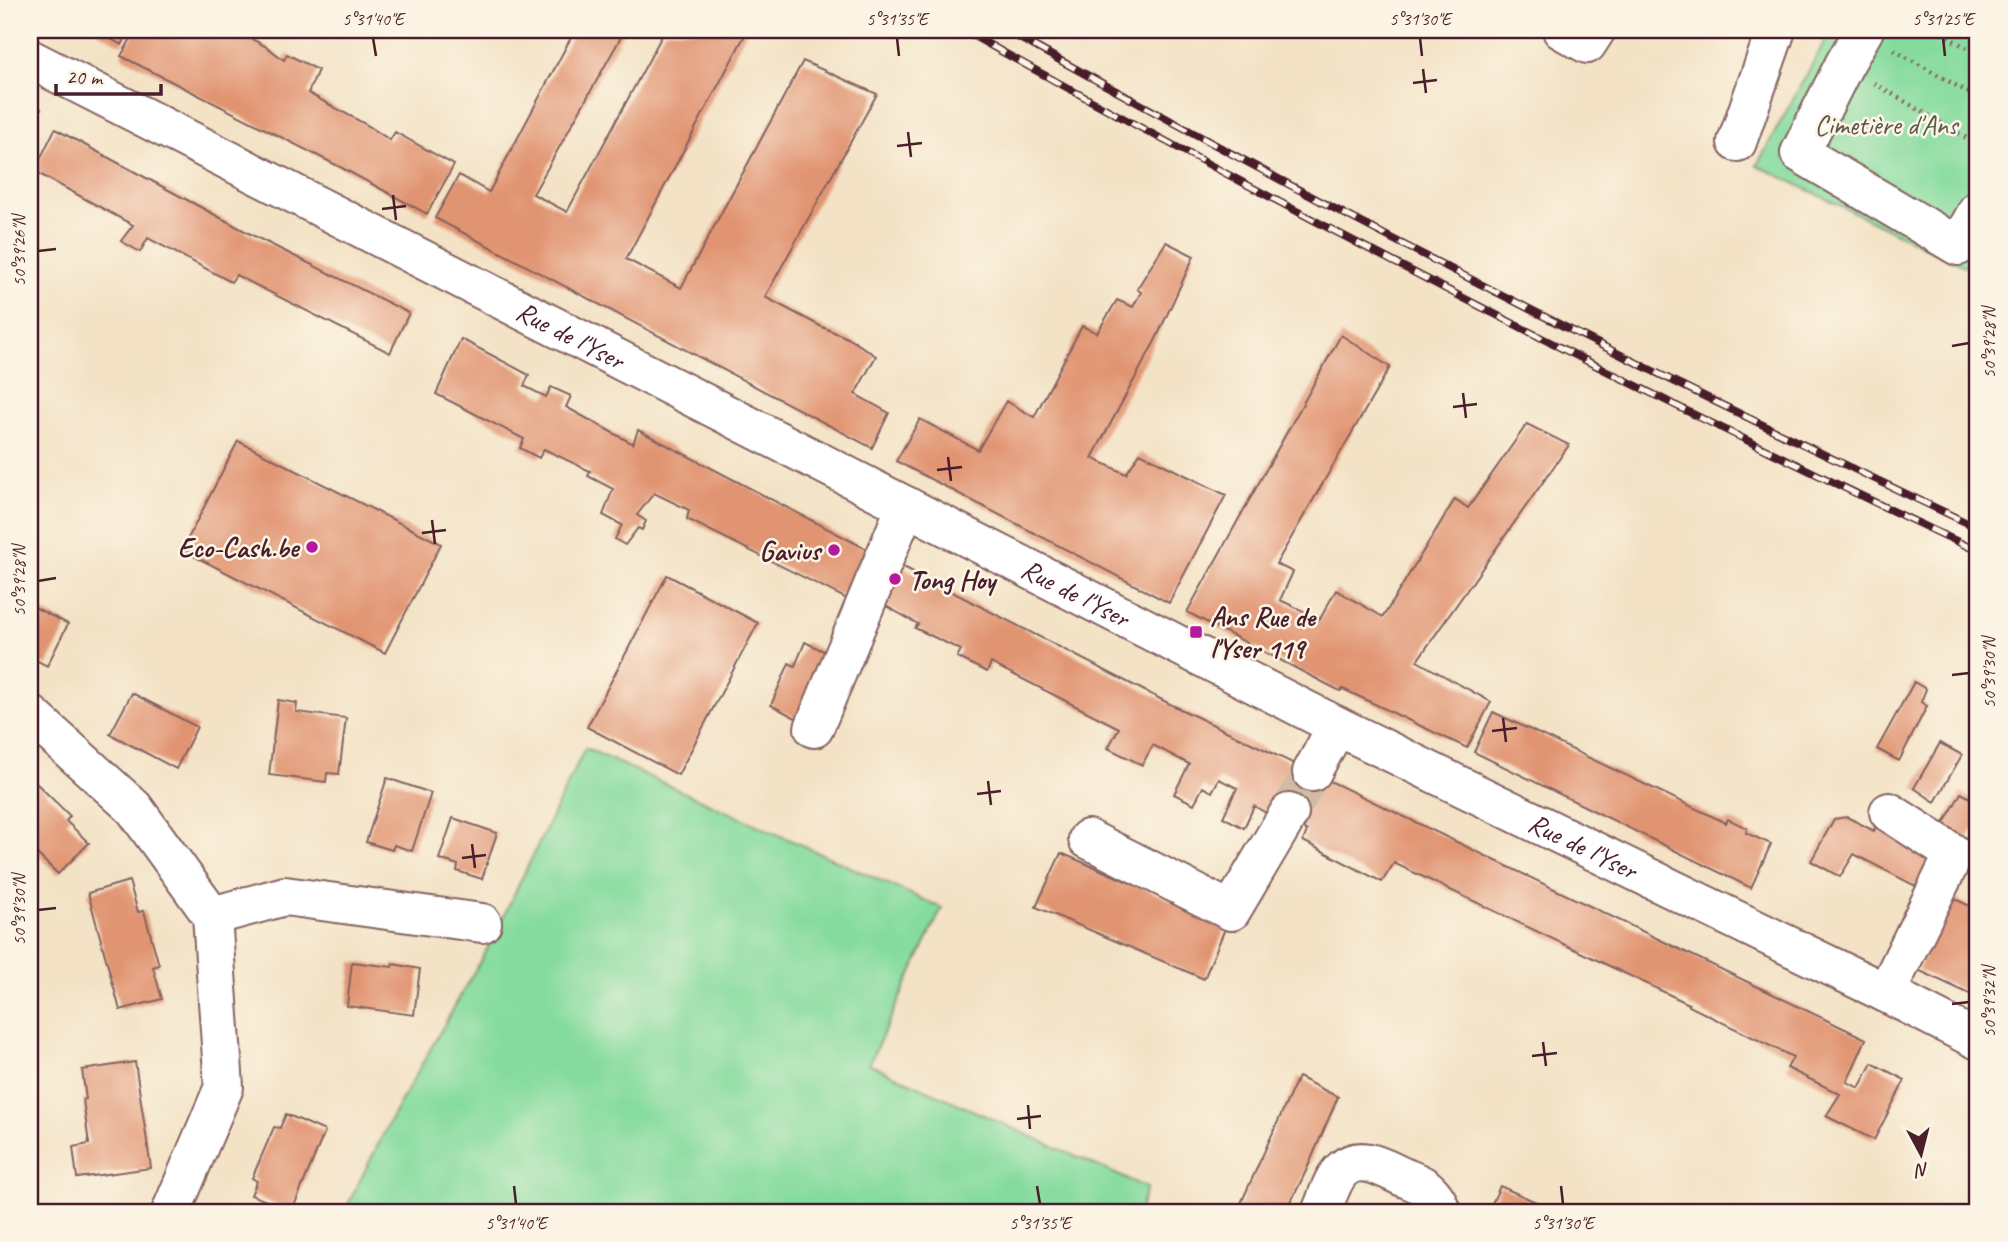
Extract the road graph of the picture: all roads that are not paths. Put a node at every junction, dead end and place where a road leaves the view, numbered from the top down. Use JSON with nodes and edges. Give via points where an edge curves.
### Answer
{"nodes":[{"id":1,"x":1562,"y":30,"type":"edge"},
{"id":2,"x":1596,"y":30,"type":"edge"},
{"id":3,"x":1776,"y":30,"type":"edge"},
{"id":4,"x":1857,"y":42,"type":"edge"},
{"id":5,"x":30,"y":59,"type":"edge"},
{"id":6,"x":1737,"y":142,"type":"dead end"},
{"id":7,"x":1978,"y":210,"type":"edge"},
{"id":8,"x":906,"y":506,"type":"junction"},
{"id":9,"x":30,"y":714,"type":"edge"},
{"id":10,"x":1337,"y":726,"type":"junction"},
{"id":11,"x":814,"y":728,"type":"dead end"},
{"id":12,"x":1312,"y":772,"type":"tunnel mouth"},
{"id":13,"x":1889,"y":812,"type":"dead end"},
{"id":14,"x":1289,"y":813,"type":"tunnel mouth"},
{"id":15,"x":1088,"y":839,"type":"dead end"},
{"id":16,"x":212,"y":916,"type":"junction"},
{"id":17,"x":482,"y":923,"type":"dead end"},
{"id":18,"x":1886,"y":993,"type":"junction"},
{"id":19,"x":1978,"y":1040,"type":"edge"},
{"id":20,"x":171,"y":1212,"type":"edge"},
{"id":21,"x":1321,"y":1212,"type":"edge"},
{"id":22,"x":1441,"y":1212,"type":"edge"}],
"edges":[{"from":1,"to":2,"type":"main road","via":[[1587,44]]},
{"from":3,"to":6,"type":"main road"},
{"from":4,"to":7,"type":"main road","via":[[1800,153],[1958,246]]},
{"from":5,"to":8,"type":"main road","name":"Rue de l'Yser"},
{"from":8,"to":10,"type":"main road","name":"Rue de l'Yser"},
{"from":8,"to":11,"type":"main road"},
{"from":9,"to":16,"type":"main road","via":[[134,808]]},
{"from":10,"to":12,"type":"main road"},
{"from":10,"to":18,"type":"main road","name":"Rue de l'Yser"},
{"from":13,"to":18,"type":"main road","via":[[1954,854]]},
{"from":14,"to":15,"type":"main road","via":[[1231,911]]},
{"from":16,"to":17,"type":"main road","via":[[285,897]]},
{"from":16,"to":20,"type":"main road","via":[[224,1087]]},
{"from":18,"to":19,"type":"main road","name":"Rue de l'Yser"},
{"from":21,"to":22,"type":"main road","via":[[1342,1169],[1364,1161],[1423,1186]]}]}
